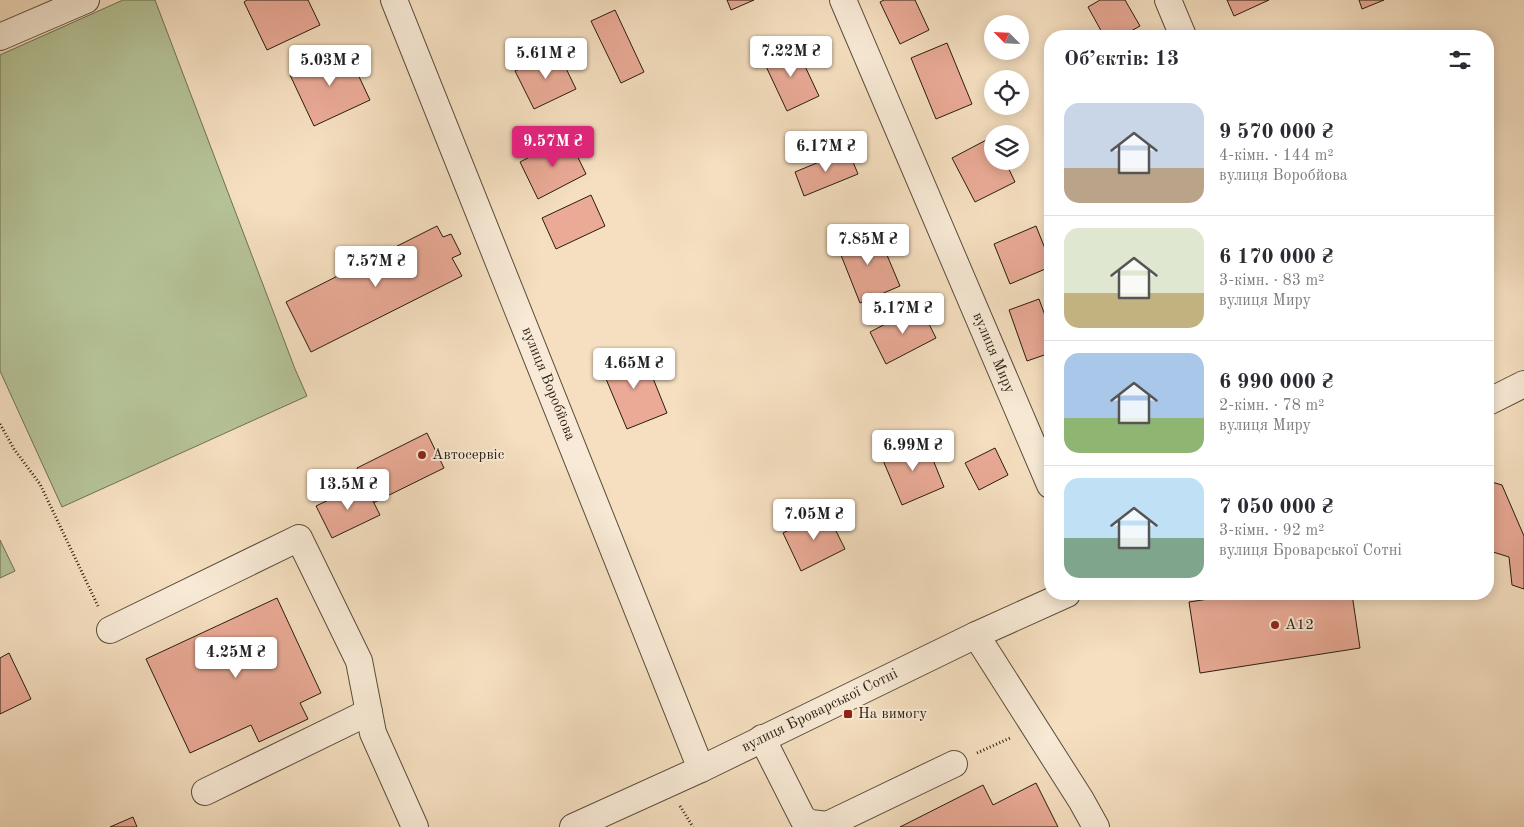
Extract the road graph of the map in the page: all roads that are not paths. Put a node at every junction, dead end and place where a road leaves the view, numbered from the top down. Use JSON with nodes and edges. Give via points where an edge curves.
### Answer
{"nodes":[{"id":1,"x":86,"y":0,"type":"edge"},
{"id":2,"x":394,"y":0,"type":"edge"},
{"id":3,"x":843,"y":0,"type":"edge"},
{"id":4,"x":1168,"y":0,"type":"edge"},
{"id":5,"x":1180,"y":30,"type":"edge"},
{"id":6,"x":0,"y":37,"type":"edge"},
{"id":7,"x":1524,"y":384,"type":"edge"},
{"id":8,"x":1494,"y":399,"type":"edge"},
{"id":9,"x":1044,"y":471,"type":"edge"},
{"id":10,"x":1054,"y":600,"type":"edge"},
{"id":11,"x":110,"y":630,"type":"road end"},
{"id":12,"x":976,"y":635,"type":"junction"},
{"id":13,"x":369,"y":712,"type":"junction"},
{"id":14,"x":762,"y":738,"type":"junction"},
{"id":15,"x":954,"y":764,"type":"road end"},
{"id":16,"x":701,"y":769,"type":"junction"},
{"id":17,"x":205,"y":792,"type":"dead end"},
{"id":18,"x":797,"y":823,"type":"edge"},
{"id":19,"x":416,"y":827,"type":"edge"},
{"id":20,"x":573,"y":827,"type":"edge"},
{"id":21,"x":1096,"y":827,"type":"edge"}],
"edges":[{"from":1,"to":6,"type":"street"},
{"from":2,"to":16,"type":"street","name":"вулиця Воробйова"},
{"from":3,"to":9,"type":"street","name":"вулиця Миру"},
{"from":4,"to":5,"type":"street"},
{"from":7,"to":8,"type":"street"},
{"from":10,"to":12,"type":"street","name":"вулиця Броварської Сотні"},
{"from":11,"to":13,"type":"street","via":[[299,538],[360,661]]},
{"from":12,"to":14,"type":"street","name":"вулиця Броварської Сотні"},
{"from":12,"to":21,"type":"street"},
{"from":13,"to":17,"type":"street"},
{"from":13,"to":19,"type":"street","via":[[373,733]]},
{"from":14,"to":16,"type":"street","name":"вулиця Броварської Сотні"},
{"from":14,"to":18,"type":"street"},
{"from":15,"to":18,"type":"street","via":[[827,825]]},
{"from":16,"to":20,"type":"street","name":"вулиця Броварської Сотні"}]}
